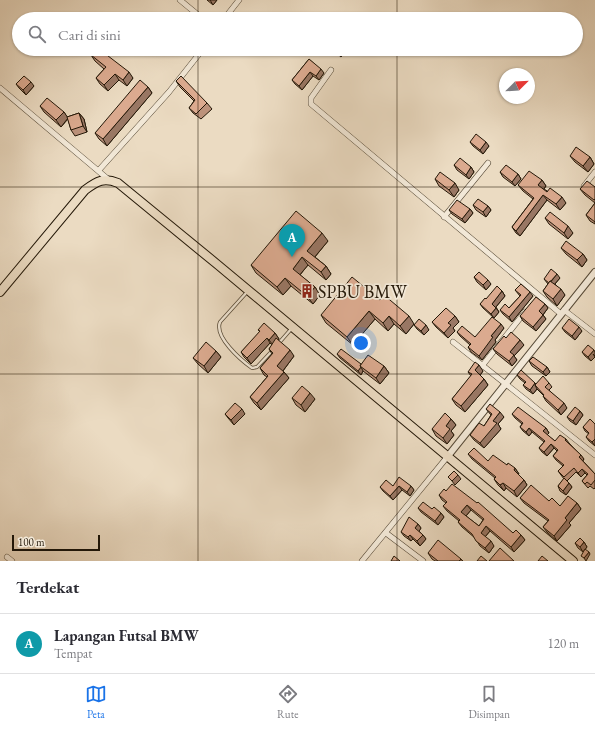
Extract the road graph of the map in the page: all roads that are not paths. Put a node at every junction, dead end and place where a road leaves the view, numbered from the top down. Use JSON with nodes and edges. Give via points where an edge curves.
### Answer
{"nodes":[{"id":1,"x":180,"y":0,"type":"edge"},
{"id":2,"x":239,"y":0,"type":"edge"},
{"id":3,"x":195,"y":12,"type":"edge"},
{"id":4,"x":230,"y":12,"type":"edge"},
{"id":5,"x":197,"y":56,"type":"edge"},
{"id":6,"x":331,"y":70,"type":"dead end"},
{"id":7,"x":0,"y":88,"type":"edge"},
{"id":8,"x":488,"y":163,"type":"dead end"},
{"id":9,"x":99,"y":170,"type":"junction"},
{"id":10,"x":595,"y":172,"type":"edge"},
{"id":11,"x":110,"y":180,"type":"junction"},
{"id":12,"x":582,"y":188,"type":"edge"},
{"id":13,"x":444,"y":217,"type":"junction"},
{"id":14,"x":595,"y":272,"type":"edge"},
{"id":15,"x":248,"y":291,"type":"junction"},
{"id":16,"x":0,"y":292,"type":"edge"},
{"id":17,"x":538,"y":296,"type":"junction"},
{"id":18,"x":534,"y":302,"type":"edge"},
{"id":19,"x":529,"y":308,"type":"edge"},
{"id":20,"x":562,"y":312,"type":"junction"},
{"id":21,"x":292,"y":328,"type":"junction"},
{"id":22,"x":595,"y":334,"type":"edge"},
{"id":23,"x":453,"y":342,"type":"dead end"},
{"id":24,"x":482,"y":366,"type":"junction"},
{"id":25,"x":505,"y":384,"type":"junction"},
{"id":26,"x":448,"y":456,"type":"junction"},
{"id":27,"x":595,"y":456,"type":"edge"},
{"id":28,"x":386,"y":533,"type":"junction"},
{"id":29,"x":7,"y":557,"type":"dead end"},
{"id":30,"x":12,"y":561,"type":"edge"},
{"id":31,"x":362,"y":561,"type":"edge"},
{"id":32,"x":423,"y":561,"type":"edge"},
{"id":33,"x":573,"y":561,"type":"edge"}],
"edges":[{"from":1,"to":3,"type":"street"},
{"from":2,"to":4,"type":"street"},
{"from":5,"to":9,"type":"street"},
{"from":6,"to":13,"type":"street","via":[[310,103]]},
{"from":7,"to":9,"type":"street"},
{"from":8,"to":13,"type":"street"},
{"from":9,"to":11,"type":"street"},
{"from":10,"to":12,"type":"street"},
{"from":11,"to":15,"type":"highway","via":[[118,183]]},
{"from":11,"to":16,"type":"highway","via":[[96,182],[85,190]]},
{"from":13,"to":17,"type":"street"},
{"from":14,"to":20,"type":"street"},
{"from":15,"to":21,"type":"highway"},
{"from":15,"to":21,"type":"lane","via":[[219,326],[225,342],[250,367],[257,367]]},
{"from":17,"to":18,"type":"street"},
{"from":17,"to":20,"type":"street"},
{"from":19,"to":24,"type":"street"},
{"from":20,"to":22,"type":"street"},
{"from":20,"to":25,"type":"street"},
{"from":21,"to":26,"type":"highway"},
{"from":23,"to":24,"type":"street"},
{"from":24,"to":25,"type":"street"},
{"from":25,"to":26,"type":"street"},
{"from":25,"to":27,"type":"street"},
{"from":26,"to":28,"type":"street"},
{"from":26,"to":33,"type":"highway"},
{"from":28,"to":31,"type":"street"},
{"from":28,"to":32,"type":"street"},
{"from":29,"to":30,"type":"street"}]}
